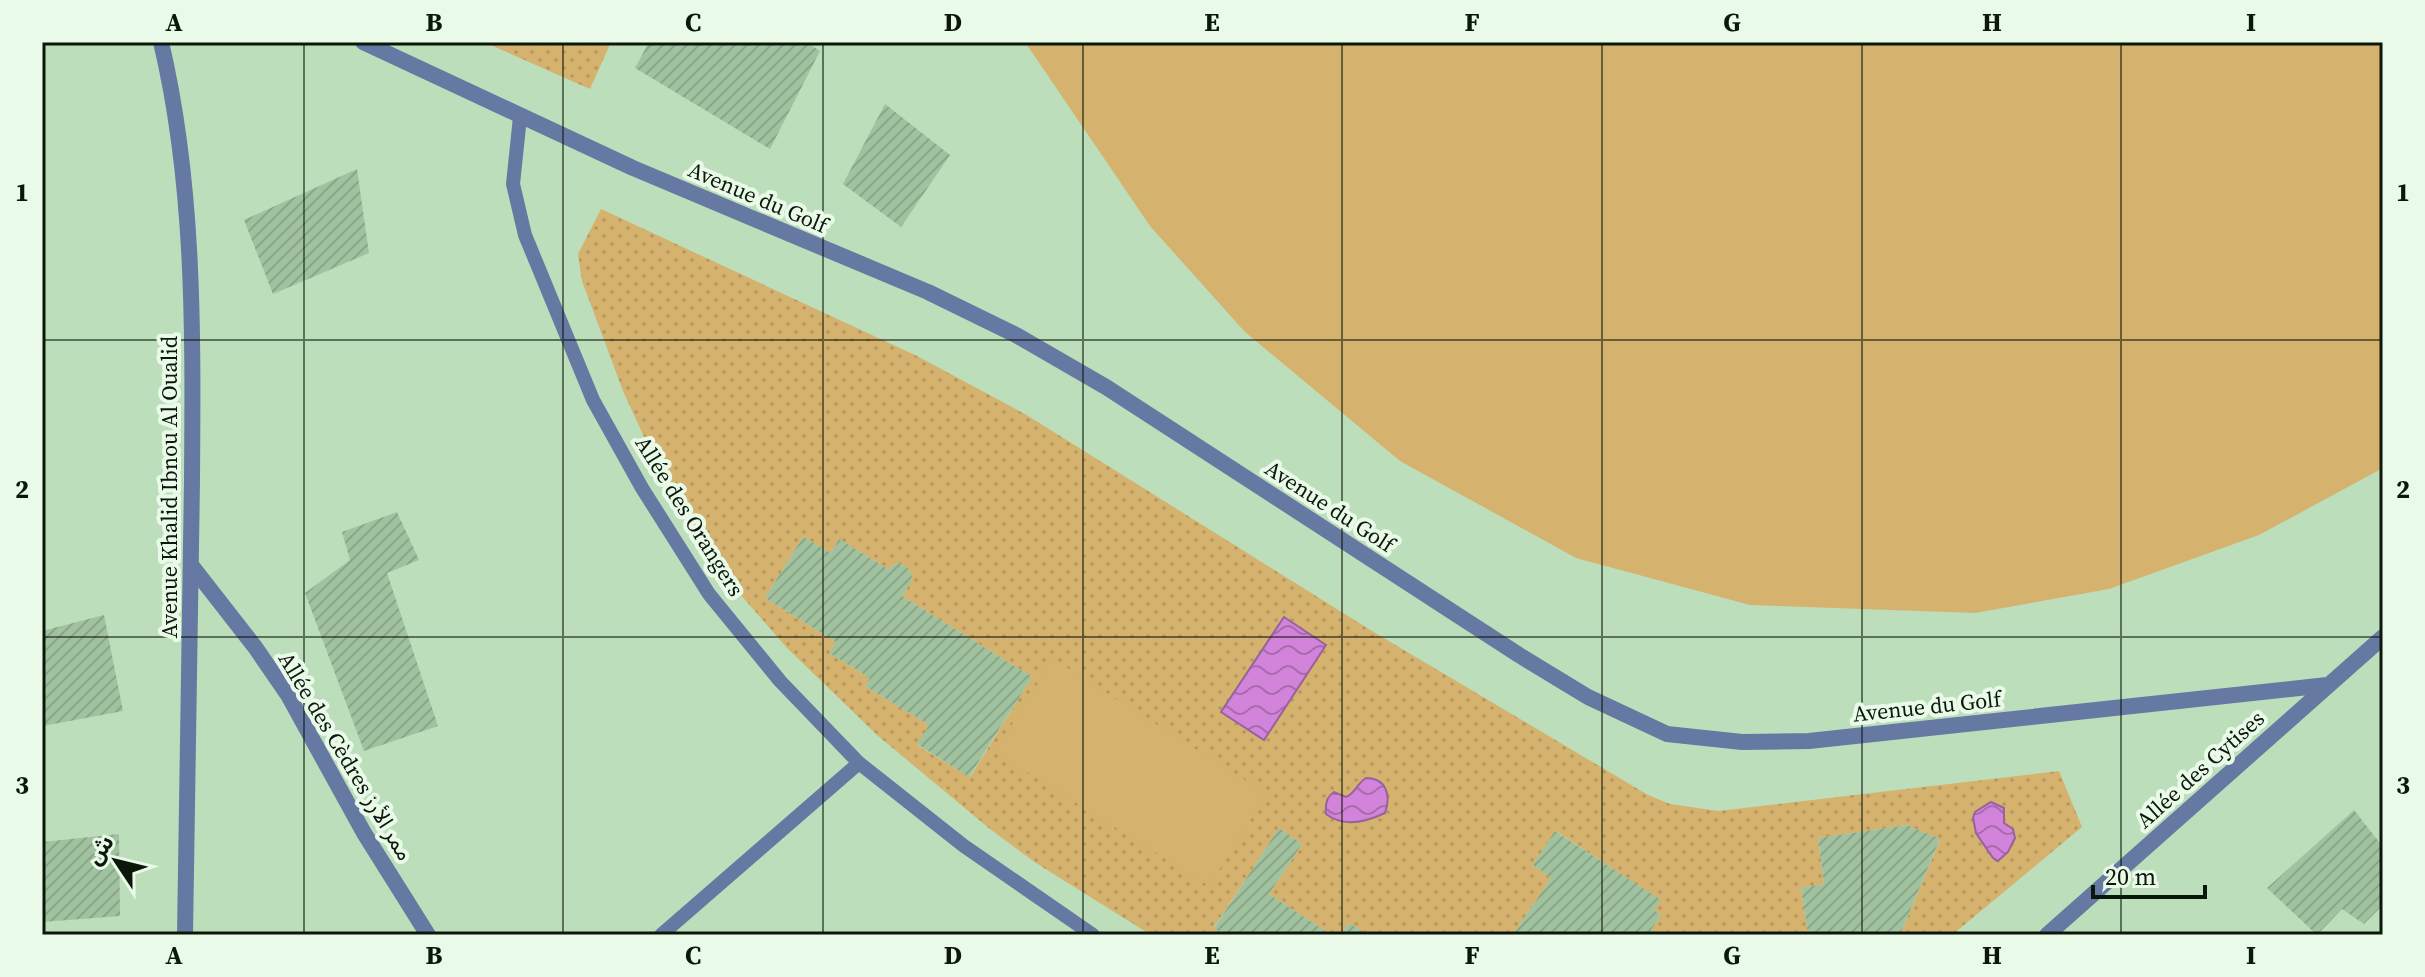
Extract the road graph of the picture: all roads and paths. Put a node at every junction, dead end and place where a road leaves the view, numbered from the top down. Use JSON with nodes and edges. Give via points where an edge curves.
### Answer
{"nodes":[{"id":1,"x":161,"y":42,"type":"edge"},
{"id":2,"x":363,"y":42,"type":"edge"},
{"id":3,"x":520,"y":117,"type":"junction"},
{"id":4,"x":191,"y":565,"type":"junction"},
{"id":5,"x":2383,"y":637,"type":"edge"},
{"id":6,"x":2327,"y":685,"type":"junction"},
{"id":7,"x":859,"y":763,"type":"junction"},
{"id":8,"x":185,"y":935,"type":"edge"},
{"id":9,"x":428,"y":935,"type":"edge"},
{"id":10,"x":661,"y":935,"type":"edge"},
{"id":11,"x":1093,"y":935,"type":"edge"},
{"id":12,"x":2047,"y":935,"type":"edge"}],
"edges":[{"from":1,"to":4,"type":"street","name":"Avenue Khalid Ibnou Al Oualid","via":[[184,162],[191,268]]},
{"from":2,"to":3,"type":"street","name":"Avenue du Golf"},
{"from":3,"to":6,"type":"street","name":"Avenue du Golf","via":[[1016,335],[1588,697],[1667,734],[1742,742],[1809,741]]},
{"from":3,"to":7,"type":"lane","name":"Allée des Orangers","via":[[513,184],[518,210],[593,400],[709,594],[780,681]]},
{"from":4,"to":8,"type":"street","name":"Avenue Khalid Ibnou Al Oualid"},
{"from":4,"to":9,"type":"street","name":"Allée des Cèdres ممر الأرز","via":[[288,695]]},
{"from":5,"to":6,"type":"street","name":"Allée des Cytises"},
{"from":6,"to":12,"type":"street","name":"Allée des Cytises"},
{"from":7,"to":10,"type":"lane"},
{"from":7,"to":11,"type":"lane","name":"Allée des Orangers","via":[[964,846]]}]}
